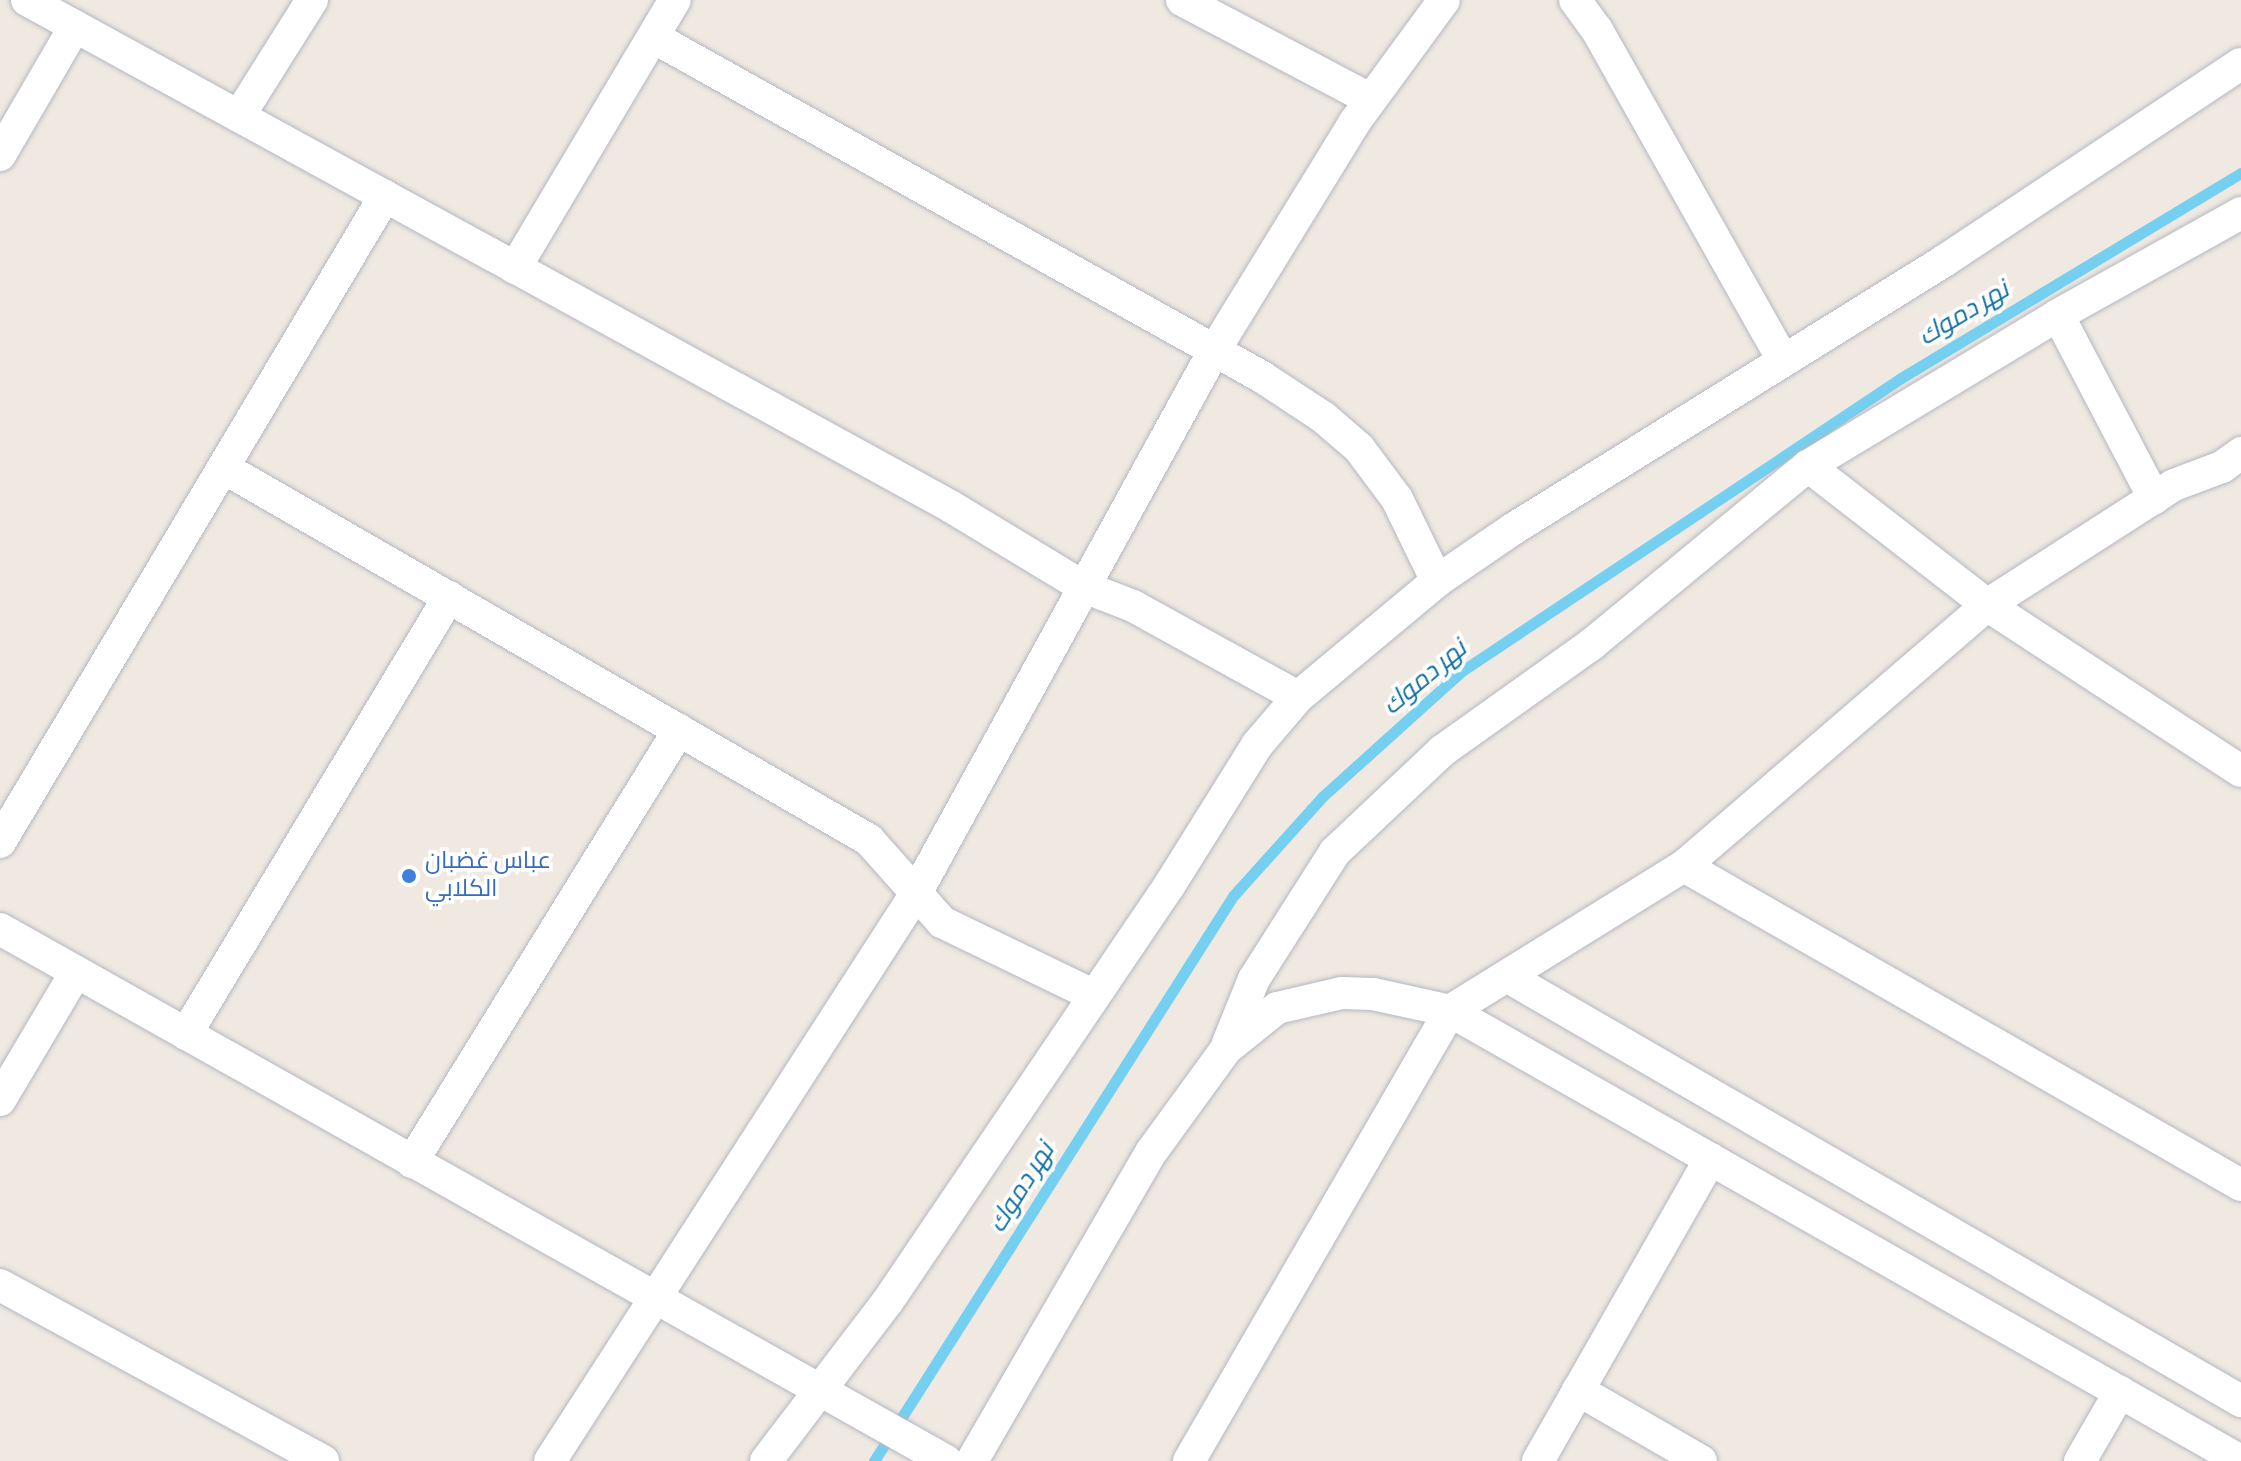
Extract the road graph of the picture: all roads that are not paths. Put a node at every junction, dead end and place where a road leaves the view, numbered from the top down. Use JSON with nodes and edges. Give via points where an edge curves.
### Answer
{"nodes":[{"id":1,"x":27,"y":0,"type":"edge"},
{"id":2,"x":312,"y":0,"type":"edge"},
{"id":3,"x":675,"y":0,"type":"edge"},
{"id":4,"x":1182,"y":0,"type":"edge"},
{"id":5,"x":1444,"y":0,"type":"edge"},
{"id":6,"x":1575,"y":0,"type":"edge"},
{"id":7,"x":75,"y":26,"type":"junction"},
{"id":8,"x":653,"y":37,"type":"junction"},
{"id":9,"x":2241,"y":64,"type":"edge"},
{"id":10,"x":1370,"y":99,"type":"junction"},
{"id":11,"x":239,"y":116,"type":"junction"},
{"id":12,"x":0,"y":155,"type":"edge"},
{"id":13,"x":385,"y":196,"type":"junction"},
{"id":14,"x":2241,"y":213,"type":"edge"},
{"id":15,"x":515,"y":268,"type":"junction"},
{"id":16,"x":2058,"y":315,"type":"junction"},
{"id":17,"x":1214,"y":351,"type":"junction"},
{"id":18,"x":1783,"y":360,"type":"junction"},
{"id":19,"x":1808,"y":466,"type":"junction"},
{"id":20,"x":2235,"y":466,"type":"edge"},
{"id":21,"x":224,"y":468,"type":"junction"},
{"id":22,"x":2154,"y":498,"type":"junction"},
{"id":23,"x":1437,"y":581,"type":"junction"},
{"id":24,"x":1084,"y":587,"type":"junction"},
{"id":25,"x":449,"y":597,"type":"junction"},
{"id":26,"x":1987,"y":605,"type":"junction"},
{"id":27,"x":1298,"y":697,"type":"junction"},
{"id":28,"x":679,"y":730,"type":"junction"},
{"id":29,"x":2241,"y":771,"type":"edge"},
{"id":30,"x":0,"y":842,"type":"edge"},
{"id":31,"x":1684,"y":866,"type":"junction"},
{"id":32,"x":915,"y":895,"type":"junction"},
{"id":33,"x":0,"y":929,"type":"edge"},
{"id":34,"x":76,"y":972,"type":"junction"},
{"id":35,"x":1508,"y":977,"type":"junction"},
{"id":36,"x":1093,"y":995,"type":"junction"},
{"id":37,"x":1450,"y":1011,"type":"junction"},
{"id":38,"x":186,"y":1034,"type":"junction"},
{"id":39,"x":1226,"y":1049,"type":"junction"},
{"id":40,"x":0,"y":1100,"type":"edge"},
{"id":41,"x":1710,"y":1159,"type":"junction"},
{"id":42,"x":412,"y":1162,"type":"junction"},
{"id":43,"x":2241,"y":1185,"type":"edge"},
{"id":44,"x":0,"y":1285,"type":"edge"},
{"id":45,"x":656,"y":1295,"type":"junction"},
{"id":46,"x":1578,"y":1390,"type":"junction"},
{"id":47,"x":820,"y":1391,"type":"junction"},
{"id":48,"x":2120,"y":1392,"type":"junction"},
{"id":49,"x":2241,"y":1401,"type":"edge"},
{"id":50,"x":323,"y":1461,"type":"edge"},
{"id":51,"x":550,"y":1461,"type":"edge"},
{"id":52,"x":766,"y":1461,"type":"edge"},
{"id":53,"x":946,"y":1461,"type":"edge"},
{"id":54,"x":972,"y":1461,"type":"edge"},
{"id":55,"x":1189,"y":1461,"type":"edge"},
{"id":56,"x":1538,"y":1461,"type":"edge"},
{"id":57,"x":1701,"y":1461,"type":"edge"},
{"id":58,"x":2080,"y":1461,"type":"edge"},
{"id":59,"x":2241,"y":1461,"type":"edge"}],
"edges":[{"from":1,"to":7,"type":"street"},
{"from":2,"to":11,"type":"street"},
{"from":3,"to":8,"type":"street"},
{"from":4,"to":10,"type":"street"},
{"from":5,"to":10,"type":"street"},
{"from":6,"to":18,"type":"street","via":[[1597,30]]},
{"from":7,"to":11,"type":"street"},
{"from":7,"to":12,"type":"street"},
{"from":8,"to":15,"type":"street"},
{"from":8,"to":17,"type":"street"},
{"from":9,"to":18,"type":"street","via":[[1944,261]]},
{"from":10,"to":17,"type":"street"},
{"from":11,"to":13,"type":"street"},
{"from":13,"to":15,"type":"street"},
{"from":13,"to":21,"type":"street"},
{"from":14,"to":16,"type":"street"},
{"from":15,"to":24,"type":"street","via":[[950,506]]},
{"from":16,"to":19,"type":"street"},
{"from":16,"to":22,"type":"street"},
{"from":17,"to":23,"type":"street","via":[[1323,417],[1359,448],[1397,499]]},
{"from":17,"to":24,"type":"street"},
{"from":18,"to":23,"type":"street"},
{"from":19,"to":26,"type":"street"},
{"from":19,"to":39,"type":"street","via":[[1592,644],[1442,751],[1365,819],[1289,918],[1254,979]]},
{"from":20,"to":22,"type":"street"},
{"from":21,"to":25,"type":"street"},
{"from":21,"to":30,"type":"street"},
{"from":22,"to":26,"type":"street"},
{"from":23,"to":27,"type":"street"},
{"from":24,"to":27,"type":"street","via":[[1133,606]]},
{"from":24,"to":32,"type":"street"},
{"from":25,"to":28,"type":"street"},
{"from":25,"to":38,"type":"street"},
{"from":26,"to":29,"type":"street"},
{"from":26,"to":31,"type":"street"},
{"from":27,"to":36,"type":"street","via":[[1257,745]]},
{"from":28,"to":32,"type":"street","via":[[869,840]]},
{"from":28,"to":42,"type":"street"},
{"from":31,"to":35,"type":"street"},
{"from":31,"to":43,"type":"street"},
{"from":32,"to":36,"type":"street","via":[[942,922]]},
{"from":32,"to":45,"type":"street"},
{"from":33,"to":34,"type":"street"},
{"from":34,"to":38,"type":"street"},
{"from":34,"to":40,"type":"street"},
{"from":35,"to":37,"type":"street"},
{"from":35,"to":49,"type":"street"},
{"from":36,"to":47,"type":"street","via":[[888,1301]]},
{"from":37,"to":39,"type":"street","via":[[1373,994],[1304,999],[1277,1008]]},
{"from":37,"to":41,"type":"street"},
{"from":37,"to":55,"type":"street"},
{"from":38,"to":42,"type":"street"},
{"from":39,"to":54,"type":"street","via":[[1152,1151]]},
{"from":41,"to":46,"type":"street"},
{"from":41,"to":48,"type":"street"},
{"from":42,"to":45,"type":"street"},
{"from":44,"to":50,"type":"street"},
{"from":45,"to":47,"type":"street"},
{"from":45,"to":51,"type":"street"},
{"from":46,"to":56,"type":"street"},
{"from":46,"to":57,"type":"street"},
{"from":47,"to":52,"type":"street"},
{"from":47,"to":53,"type":"street"},
{"from":48,"to":58,"type":"street"},
{"from":48,"to":59,"type":"street"}]}
